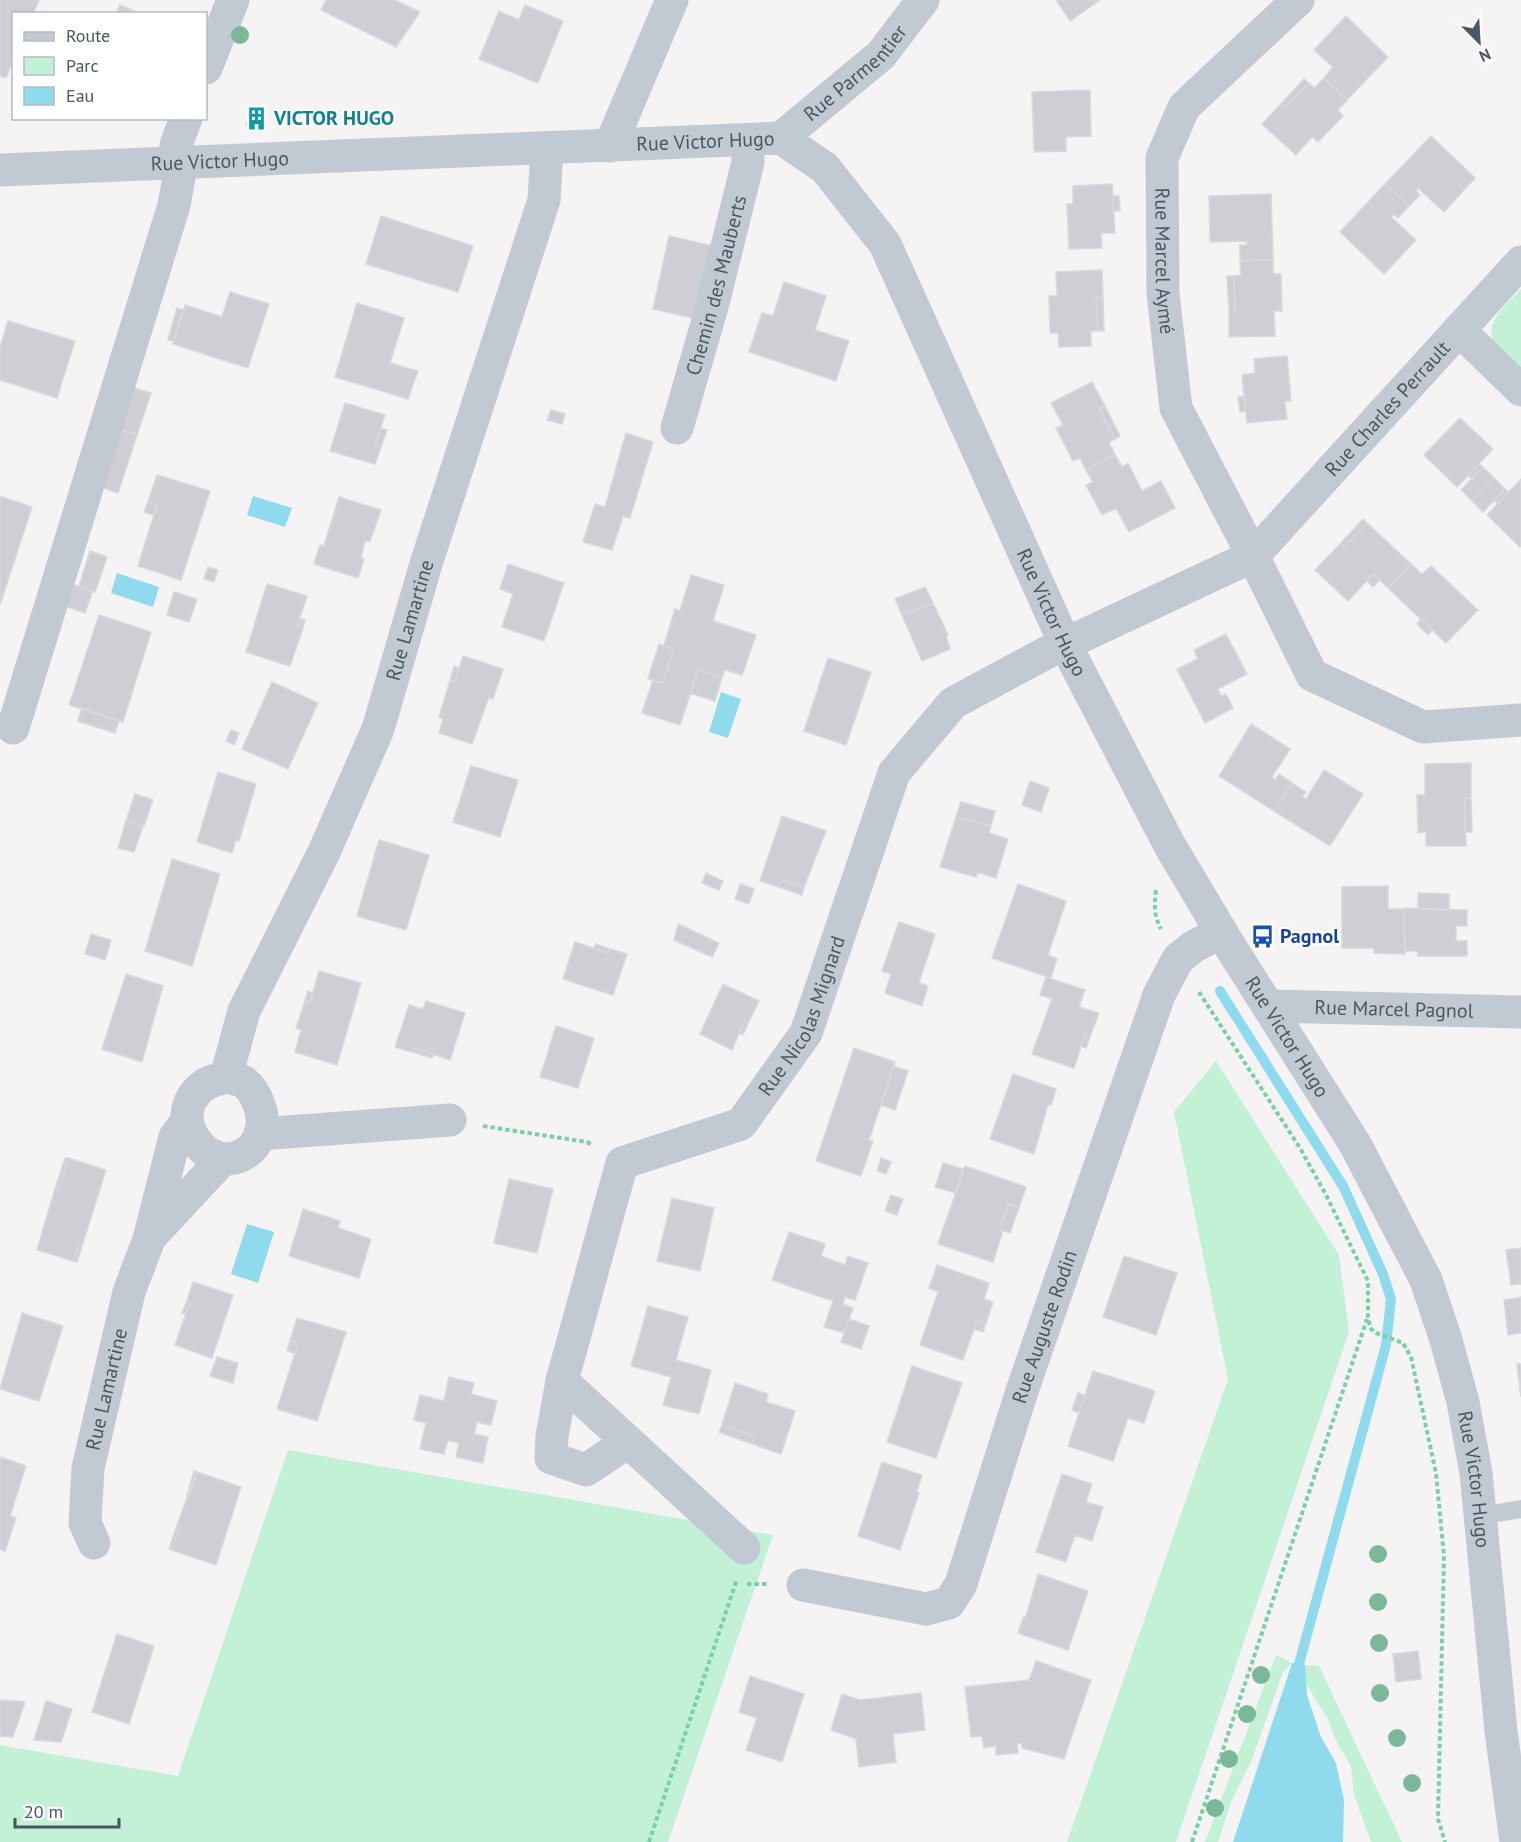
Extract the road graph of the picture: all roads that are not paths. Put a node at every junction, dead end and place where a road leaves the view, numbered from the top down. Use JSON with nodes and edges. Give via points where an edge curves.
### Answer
{"nodes":[{"id":1,"x":233,"y":0,"type":"edge"},
{"id":2,"x":672,"y":0,"type":"edge"},
{"id":3,"x":923,"y":0,"type":"edge"},
{"id":4,"x":1298,"y":0,"type":"edge"},
{"id":5,"x":207,"y":65,"type":"edge"},
{"id":6,"x":185,"y":120,"type":"edge"},
{"id":7,"x":781,"y":138,"type":"junction"},
{"id":8,"x":747,"y":140,"type":"junction"},
{"id":9,"x":610,"y":146,"type":"junction"},
{"id":10,"x":547,"y":148,"type":"junction"},
{"id":11,"x":182,"y":161,"type":"junction"},
{"id":12,"x":0,"y":170,"type":"edge"},
{"id":13,"x":1521,"y":262,"type":"edge"},
{"id":14,"x":1459,"y":330,"type":"junction"},
{"id":15,"x":1521,"y":390,"type":"edge"},
{"id":16,"x":676,"y":428,"type":"dead end"},
{"id":17,"x":1253,"y":556,"type":"junction"},
{"id":18,"x":1065,"y":644,"type":"junction"},
{"id":19,"x":1521,"y":720,"type":"edge"},
{"id":20,"x":13,"y":728,"type":"dead end"},
{"id":21,"x":1221,"y":932,"type":"junction"},
{"id":22,"x":1268,"y":1006,"type":"junction"},
{"id":23,"x":1521,"y":1012,"type":"edge"},
{"id":24,"x":226,"y":1077,"type":"junction"},
{"id":25,"x":450,"y":1120,"type":"road end"},
{"id":26,"x":186,"y":1122,"type":"junction"},
{"id":27,"x":261,"y":1134,"type":"junction"},
{"id":28,"x":222,"y":1160,"type":"junction"},
{"id":29,"x":149,"y":1239,"type":"junction"},
{"id":30,"x":562,"y":1381,"type":"junction"},
{"id":31,"x":628,"y":1442,"type":"junction"},
{"id":32,"x":1521,"y":1509,"type":"edge"},
{"id":33,"x":1480,"y":1516,"type":"junction"},
{"id":34,"x":94,"y":1543,"type":"dead end"},
{"id":35,"x":740,"y":1545,"type":"road end"},
{"id":36,"x":803,"y":1585,"type":"dead end"},
{"id":37,"x":1516,"y":1842,"type":"edge"}],
"edges":[{"from":1,"to":5,"type":"street"},
{"from":2,"to":9,"type":"street"},
{"from":3,"to":7,"type":"street","name":"Rue Parmentier","via":[[881,55]]},
{"from":4,"to":17,"type":"street","name":"Rue Marcel Aymé","via":[[1184,107],[1162,158],[1163,293],[1176,408]]},
{"from":6,"to":11,"type":"street","via":[[176,145]]},
{"from":7,"to":8,"type":"street","name":"Rue Victor Hugo"},
{"from":7,"to":18,"type":"street","name":"Rue Victor Hugo","via":[[825,168],[885,244]]},
{"from":8,"to":9,"type":"street","name":"Rue Victor Hugo"},
{"from":8,"to":16,"type":"street","name":"Chemin des Mauberts","via":[[748,162],[716,292]]},
{"from":9,"to":10,"type":"street","name":"Rue Victor Hugo"},
{"from":10,"to":11,"type":"street","name":"Rue Victor Hugo"},
{"from":10,"to":24,"type":"street","name":"Rue Lamartine","via":[[544,200],[426,564],[378,729],[324,852],[244,1011]]},
{"from":11,"to":12,"type":"street","name":"Rue Victor Hugo"},
{"from":11,"to":20,"type":"street","via":[[174,205]]},
{"from":13,"to":14,"type":"street","name":"Rue Charles Perrault"},
{"from":14,"to":15,"type":"street"},
{"from":14,"to":17,"type":"street","name":"Rue Charles Perrault"},
{"from":17,"to":18,"type":"street","name":"Rue Charles Perrault"},
{"from":17,"to":19,"type":"street","via":[[1312,675],[1423,727]]},
{"from":18,"to":21,"type":"street","name":"Rue Victor Hugo","via":[[1170,846],[1172,877]]},
{"from":18,"to":30,"type":"street","name":"Rue Nicolas Mignard","via":[[953,703],[894,772],[806,1033],[741,1124],[622,1163]]},
{"from":21,"to":22,"type":"street","name":"Rue Victor Hugo"},
{"from":21,"to":36,"type":"street","name":"Rue Auguste Rodin","via":[[1178,959],[1160,995],[1022,1391],[961,1584],[948,1603],[926,1609]]},
{"from":22,"to":23,"type":"street","name":"Rue Marcel Pagnol"},
{"from":22,"to":33,"type":"street","name":"Rue Victor Hugo","via":[[1355,1144],[1426,1280],[1463,1402]]},
{"from":24,"to":26,"type":"street","via":[[205,1084],[192,1098]]},
{"from":24,"to":27,"type":"street","via":[[243,1082],[255,1094],[263,1114]]},
{"from":25,"to":27,"type":"street"},
{"from":26,"to":28,"type":"street","via":[[204,1150]]},
{"from":26,"to":29,"type":"street","name":"Rue Lamartine","via":[[175,1137]]},
{"from":27,"to":28,"type":"street","via":[[253,1148],[240,1157]]},
{"from":28,"to":29,"type":"street","name":"Rue Lamartine"},
{"from":29,"to":34,"type":"street","name":"Rue Lamartine","via":[[129,1292],[88,1468],[85,1523]]},
{"from":30,"to":31,"type":"street"},
{"from":30,"to":31,"type":"street","via":[[550,1458],[586,1470]]},
{"from":31,"to":35,"type":"street"},
{"from":32,"to":33,"type":"lane"},
{"from":33,"to":37,"type":"street","name":"Rue Victor Hugo"}]}
